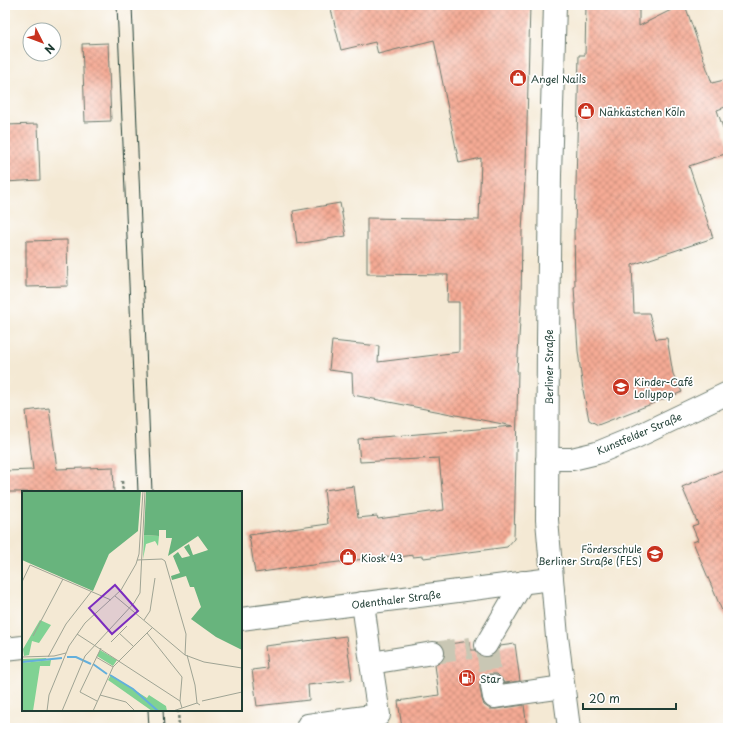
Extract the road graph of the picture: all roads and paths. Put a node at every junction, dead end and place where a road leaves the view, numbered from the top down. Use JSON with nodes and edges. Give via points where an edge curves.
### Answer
{"nodes":[{"id":1,"x":555,"y":5,"type":"edge"},
{"id":2,"x":728,"y":394,"type":"edge"},
{"id":3,"x":547,"y":459,"type":"junction"},
{"id":4,"x":122,"y":481,"type":"dead end"},
{"id":5,"x":122,"y":491,"type":"edge"},
{"id":6,"x":551,"y":579,"type":"junction"},
{"id":7,"x":523,"y":582,"type":"junction"},
{"id":8,"x":363,"y":603,"type":"junction"},
{"id":9,"x":242,"y":619,"type":"edge"},
{"id":10,"x":22,"y":647,"type":"edge"},
{"id":11,"x":481,"y":647,"type":"tunnel mouth"},
{"id":12,"x":5,"y":649,"type":"edge"},
{"id":13,"x":433,"y":653,"type":"tunnel mouth"},
{"id":14,"x":371,"y":663,"type":"junction"},
{"id":15,"x":492,"y":686,"type":"tunnel mouth"},
{"id":16,"x":564,"y":687,"type":"junction"},
{"id":17,"x":178,"y":711,"type":"edge"},
{"id":18,"x":308,"y":725,"type":"dead end"},
{"id":19,"x":179,"y":728,"type":"edge"},
{"id":20,"x":570,"y":728,"type":"edge"}],
"edges":[{"from":1,"to":3,"type":"main road","name":"Berliner Straße"},
{"from":2,"to":3,"type":"main road","name":"Kunstfelder Straße","via":[[597,453]]},
{"from":3,"to":6,"type":"main road","name":"Berliner Straße","via":[[547,520]]},
{"from":4,"to":5,"type":"path"},
{"from":6,"to":7,"type":"main road","name":"Odenthaler Straße"},
{"from":6,"to":16,"type":"main road","name":"Berliner Straße"},
{"from":7,"to":8,"type":"main road","name":"Odenthaler Straße"},
{"from":7,"to":11,"type":"main road"},
{"from":8,"to":9,"type":"main road","name":"Odenthaler Straße"},
{"from":8,"to":14,"type":"main road"},
{"from":10,"to":12,"type":"main road"},
{"from":13,"to":14,"type":"main road"},
{"from":14,"to":18,"type":"main road","via":[[379,715]]},
{"from":15,"to":16,"type":"main road","via":[[494,697]]},
{"from":16,"to":20,"type":"main road","name":"Berliner Straße"},
{"from":17,"to":19,"type":"path"}]}
